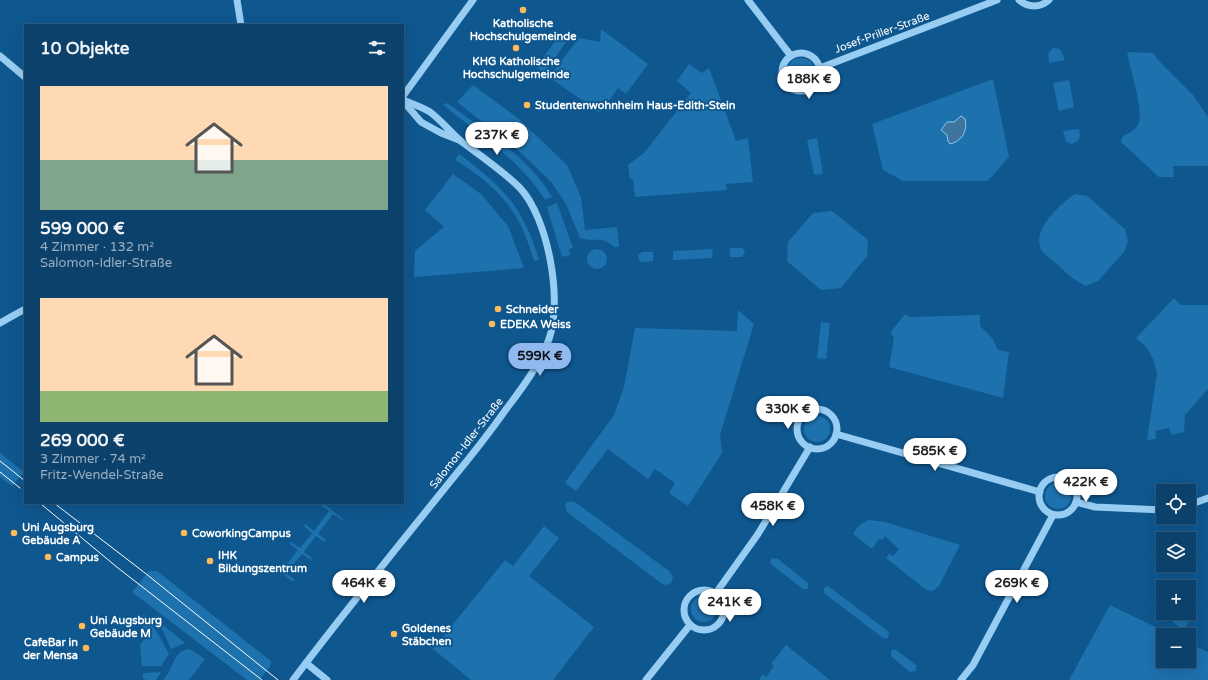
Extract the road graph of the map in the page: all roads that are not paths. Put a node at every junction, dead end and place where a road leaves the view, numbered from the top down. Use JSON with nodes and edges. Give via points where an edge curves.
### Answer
{"nodes":[{"id":1,"x":237,"y":0,"type":"edge"},
{"id":2,"x":473,"y":0,"type":"edge"},
{"id":3,"x":748,"y":0,"type":"edge"},
{"id":4,"x":997,"y":0,"type":"edge"},
{"id":5,"x":1019,"y":0,"type":"edge"},
{"id":6,"x":1049,"y":0,"type":"edge"},
{"id":7,"x":241,"y":24,"type":"edge"},
{"id":8,"x":0,"y":56,"type":"edge"},
{"id":9,"x":791,"y":56,"type":"junction"},
{"id":10,"x":820,"y":68,"type":"junction"},
{"id":11,"x":24,"y":76,"type":"edge"},
{"id":12,"x":404,"y":95,"type":"edge"},
{"id":13,"x":404,"y":100,"type":"edge"},
{"id":14,"x":404,"y":101,"type":"edge"},
{"id":15,"x":460,"y":140,"type":"junction"},
{"id":16,"x":24,"y":310,"type":"edge"},
{"id":17,"x":0,"y":323,"type":"edge"},
{"id":18,"x":836,"y":434,"type":"junction"},
{"id":19,"x":810,"y":447,"type":"junction"},
{"id":20,"x":1040,"y":492,"type":"junction"},
{"id":21,"x":1208,"y":498,"type":"edge"},
{"id":22,"x":1076,"y":502,"type":"junction"},
{"id":23,"x":1196,"y":502,"type":"edge"},
{"id":24,"x":1156,"y":510,"type":"edge"},
{"id":25,"x":1053,"y":515,"type":"junction"},
{"id":26,"x":716,"y":594,"type":"junction"},
{"id":27,"x":690,"y":625,"type":"junction"},
{"id":28,"x":306,"y":663,"type":"junction"},
{"id":29,"x":293,"y":680,"type":"edge"},
{"id":30,"x":327,"y":680,"type":"edge"},
{"id":31,"x":646,"y":680,"type":"edge"},
{"id":32,"x":961,"y":680,"type":"edge"}],
"edges":[{"from":1,"to":7,"type":"street"},
{"from":2,"to":12,"type":"street"},
{"from":3,"to":9,"type":"street"},
{"from":4,"to":10,"type":"street","name":"Josef-Priller-Straße"},
{"from":5,"to":6,"type":"street","via":[[1029,6],[1042,5]]},
{"from":8,"to":11,"type":"street"},
{"from":9,"to":10,"type":"street","via":[[808,54],[818,62]]},
{"from":9,"to":10,"type":"street","via":[[786,61],[782,73],[783,80],[797,91],[803,92],[815,86],[821,74]]},
{"from":13,"to":15,"type":"street","name":"Salomon-Idler-Straße","via":[[429,112]]},
{"from":14,"to":15,"type":"street","name":"Salomon-Idler-Straße","via":[[421,122],[441,134]]},
{"from":15,"to":28,"type":"street","name":"Salomon-Idler-Straße","via":[[520,188],[539,222],[552,268],[555,294],[549,338],[525,384],[488,435]]},
{"from":16,"to":17,"type":"street"},
{"from":18,"to":19,"type":"street","via":[[834,440],[825,448]]},
{"from":18,"to":19,"type":"street","via":[[836,423],[829,413],[818,410],[806,413],[798,424],[798,430],[802,442]]},
{"from":18,"to":20,"type":"street"},
{"from":19,"to":26,"type":"street","via":[[758,534]]},
{"from":20,"to":22,"type":"street","via":[[1049,479],[1067,478],[1076,487]]},
{"from":20,"to":25,"type":"street","via":[[1042,507]]},
{"from":21,"to":23,"type":"street"},
{"from":22,"to":24,"type":"street","via":[[1102,508]]},
{"from":22,"to":25,"type":"street","via":[[1072,510],[1066,514]]},
{"from":25,"to":32,"type":"street","via":[[973,665]]},
{"from":26,"to":27,"type":"street","via":[[702,589],[688,596],[683,611]]},
{"from":26,"to":27,"type":"street","via":[[722,600],[724,608],[718,624],[704,630]]},
{"from":27,"to":31,"type":"street"},
{"from":28,"to":29,"type":"street","name":"Salomon-Idler-Straße"},
{"from":28,"to":30,"type":"street"}]}
